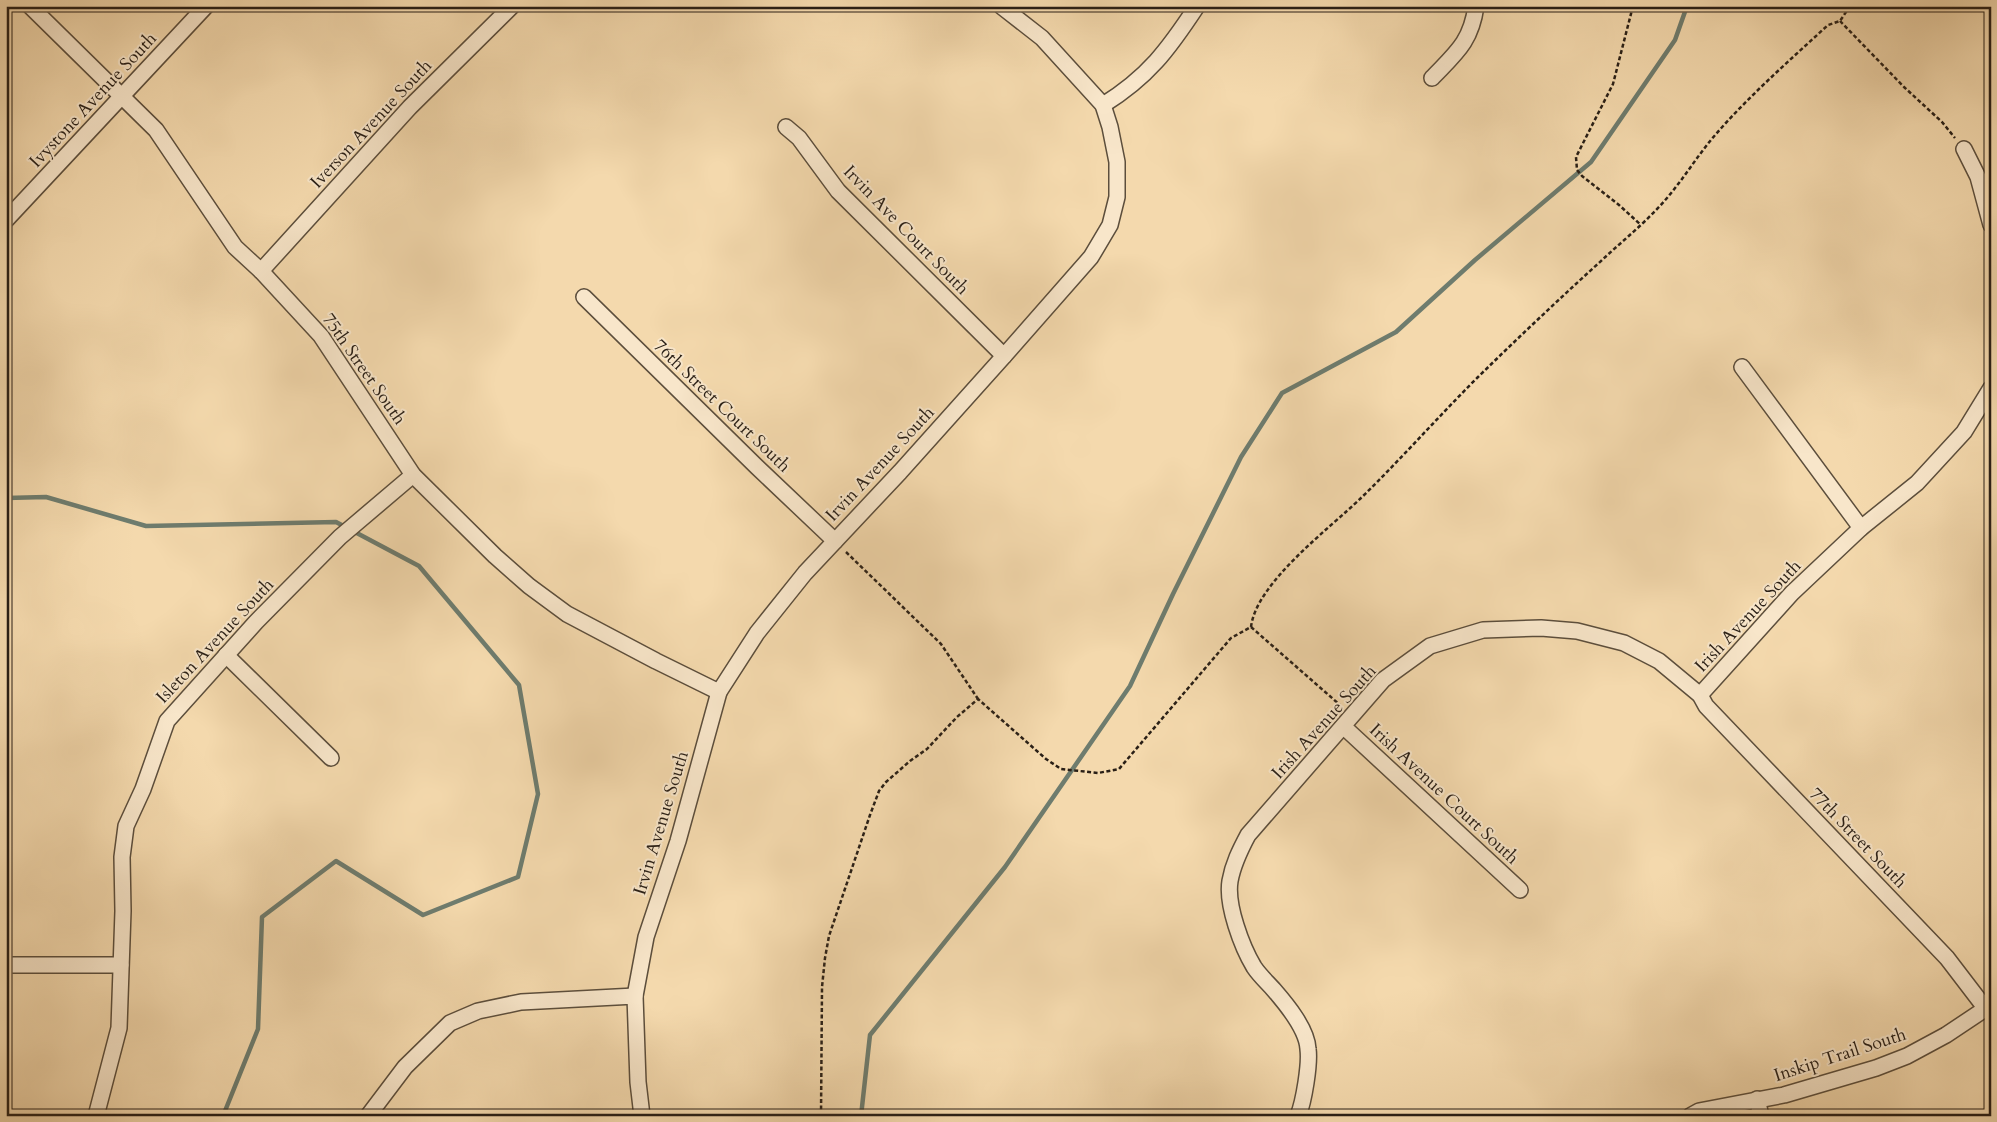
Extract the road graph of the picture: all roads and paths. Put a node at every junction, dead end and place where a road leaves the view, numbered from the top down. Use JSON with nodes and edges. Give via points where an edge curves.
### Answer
{"nodes":[{"id":1,"x":30,"y":6,"type":"edge"},
{"id":2,"x":206,"y":6,"type":"edge"},
{"id":3,"x":512,"y":6,"type":"edge"},
{"id":4,"x":1002,"y":6,"type":"edge"},
{"id":5,"x":1197,"y":6,"type":"edge"},
{"id":6,"x":1476,"y":6,"type":"edge"},
{"id":7,"x":1633,"y":6,"type":"edge"},
{"id":8,"x":1850,"y":6,"type":"edge"},
{"id":9,"x":1840,"y":21,"type":"junction"},
{"id":10,"x":1432,"y":78,"type":"dead end"},
{"id":11,"x":122,"y":97,"type":"junction"},
{"id":12,"x":1103,"y":105,"type":"junction"},
{"id":13,"x":786,"y":127,"type":"dead end"},
{"id":14,"x":1964,"y":149,"type":"joint"},
{"id":15,"x":6,"y":220,"type":"edge"},
{"id":16,"x":1991,"y":225,"type":"edge"},
{"id":17,"x":1641,"y":226,"type":"junction"},
{"id":18,"x":261,"y":271,"type":"junction"},
{"id":19,"x":584,"y":297,"type":"dead end"},
{"id":20,"x":1004,"y":356,"type":"junction"},
{"id":21,"x":1742,"y":367,"type":"dead end"},
{"id":22,"x":1991,"y":388,"type":"edge"},
{"id":23,"x":414,"y":475,"type":"junction"},
{"id":24,"x":1861,"y":528,"type":"junction"},
{"id":25,"x":836,"y":541,"type":"junction"},
{"id":26,"x":1251,"y":627,"type":"junction"},
{"id":27,"x":226,"y":655,"type":"junction"},
{"id":28,"x":719,"y":692,"type":"junction"},
{"id":29,"x":1700,"y":695,"type":"junction"},
{"id":30,"x":978,"y":699,"type":"junction"},
{"id":31,"x":1348,"y":721,"type":"junction"},
{"id":32,"x":331,"y":758,"type":"dead end"},
{"id":33,"x":1520,"y":890,"type":"dead end"},
{"id":34,"x":6,"y":965,"type":"edge"},
{"id":35,"x":121,"y":965,"type":"junction"},
{"id":36,"x":635,"y":996,"type":"junction"},
{"id":37,"x":1988,"y":1007,"type":"edge"},
{"id":38,"x":1757,"y":1099,"type":"junction"},
{"id":39,"x":96,"y":1116,"type":"edge"},
{"id":40,"x":368,"y":1116,"type":"edge"},
{"id":41,"x":642,"y":1116,"type":"edge"},
{"id":42,"x":821,"y":1116,"type":"edge"},
{"id":43,"x":1298,"y":1116,"type":"edge"},
{"id":44,"x":1690,"y":1116,"type":"edge"},
{"id":45,"x":1761,"y":1116,"type":"edge"}],
"edges":[{"from":1,"to":11,"type":"street","name":"75th Street South"},
{"from":2,"to":11,"type":"street","name":"Ivystone Avenue South"},
{"from":3,"to":18,"type":"street","name":"Iverson Avenue South","via":[[410,107]]},
{"from":4,"to":12,"type":"street","via":[[1042,38]]},
{"from":5,"to":12,"type":"street","via":[[1158,61],[1128,89]]},
{"from":6,"to":10,"type":"street","via":[[1469,36]]},
{"from":7,"to":17,"type":"path","via":[[1613,84],[1576,157],[1576,164],[1582,176]]},
{"from":8,"to":9,"type":"path"},
{"from":9,"to":14,"type":"path","via":[[1942,122]]},
{"from":9,"to":17,"type":"path","via":[[1828,25],[1735,114]]},
{"from":11,"to":15,"type":"street","name":"Ivystone Avenue South"},
{"from":11,"to":18,"type":"street","name":"75th Street South","via":[[156,130],[235,247]]},
{"from":12,"to":20,"type":"street","name":"Irvin Avenue South","via":[[1117,162],[1118,197],[1110,225],[1091,256]]},
{"from":13,"to":20,"type":"street","name":"Irvin Ave Court South","via":[[799,138],[838,191]]},
{"from":14,"to":16,"type":"street","via":[[1978,177]]},
{"from":17,"to":26,"type":"path","via":[[1478,377],[1360,499],[1283,572],[1259,603],[1252,616]]},
{"from":18,"to":23,"type":"street","name":"75th Street South","via":[[322,336]]},
{"from":19,"to":25,"type":"street","name":"76th Street Court South"},
{"from":20,"to":25,"type":"street","name":"Irvin Avenue South"},
{"from":21,"to":24,"type":"street"},
{"from":22,"to":24,"type":"street","name":"Irish Avenue South","via":[[1964,432],[1917,483]]},
{"from":23,"to":27,"type":"street","name":"Isleton Avenue South","via":[[340,537]]},
{"from":23,"to":28,"type":"street","name":"75th Street South","via":[[495,556],[567,614]]},
{"from":24,"to":29,"type":"street","name":"Irish Avenue South","via":[[1792,592]]},
{"from":25,"to":28,"type":"street","name":"Irvin Avenue South","via":[[805,573],[757,633]]},
{"from":25,"to":30,"type":"path","via":[[941,644]]},
{"from":26,"to":30,"type":"path","via":[[1231,638],[1120,769],[1098,773],[1061,769]]},
{"from":26,"to":31,"type":"path"},
{"from":27,"to":32,"type":"street"},
{"from":27,"to":35,"type":"street","name":"Isleton Avenue South","via":[[167,721],[126,826],[122,857]]},
{"from":28,"to":36,"type":"street","name":"Irvin Avenue South","via":[[678,841],[646,937]]},
{"from":29,"to":31,"type":"street","name":"Irish Avenue South","via":[[1659,661],[1624,643],[1541,628],[1483,630],[1430,646],[1384,680]]},
{"from":29,"to":37,"type":"street","name":"77th Street South","via":[[1706,706],[1947,958]]},
{"from":30,"to":42,"type":"path","via":[[879,791],[829,936],[825,958]]},
{"from":31,"to":33,"type":"street","name":"Irish Avenue Court South"},
{"from":31,"to":43,"type":"street","name":"Irish Avenue South","via":[[1248,835],[1235,861],[1229,883],[1232,911],[1244,948],[1255,969],[1299,1023],[1308,1048],[1303,1103]]},
{"from":34,"to":35,"type":"street"},
{"from":35,"to":39,"type":"street","name":"Isleton Avenue South","via":[[120,1028]]},
{"from":36,"to":40,"type":"street","via":[[521,1002],[478,1011],[450,1023],[405,1067]]},
{"from":36,"to":41,"type":"street","name":"Irvin Avenue South"},
{"from":37,"to":38,"type":"street","name":"Inskip Trail South","via":[[1907,1056],[1784,1096]]},
{"from":38,"to":44,"type":"street","name":"Inskip Trail South","via":[[1699,1110]]},
{"from":38,"to":45,"type":"street"}]}
